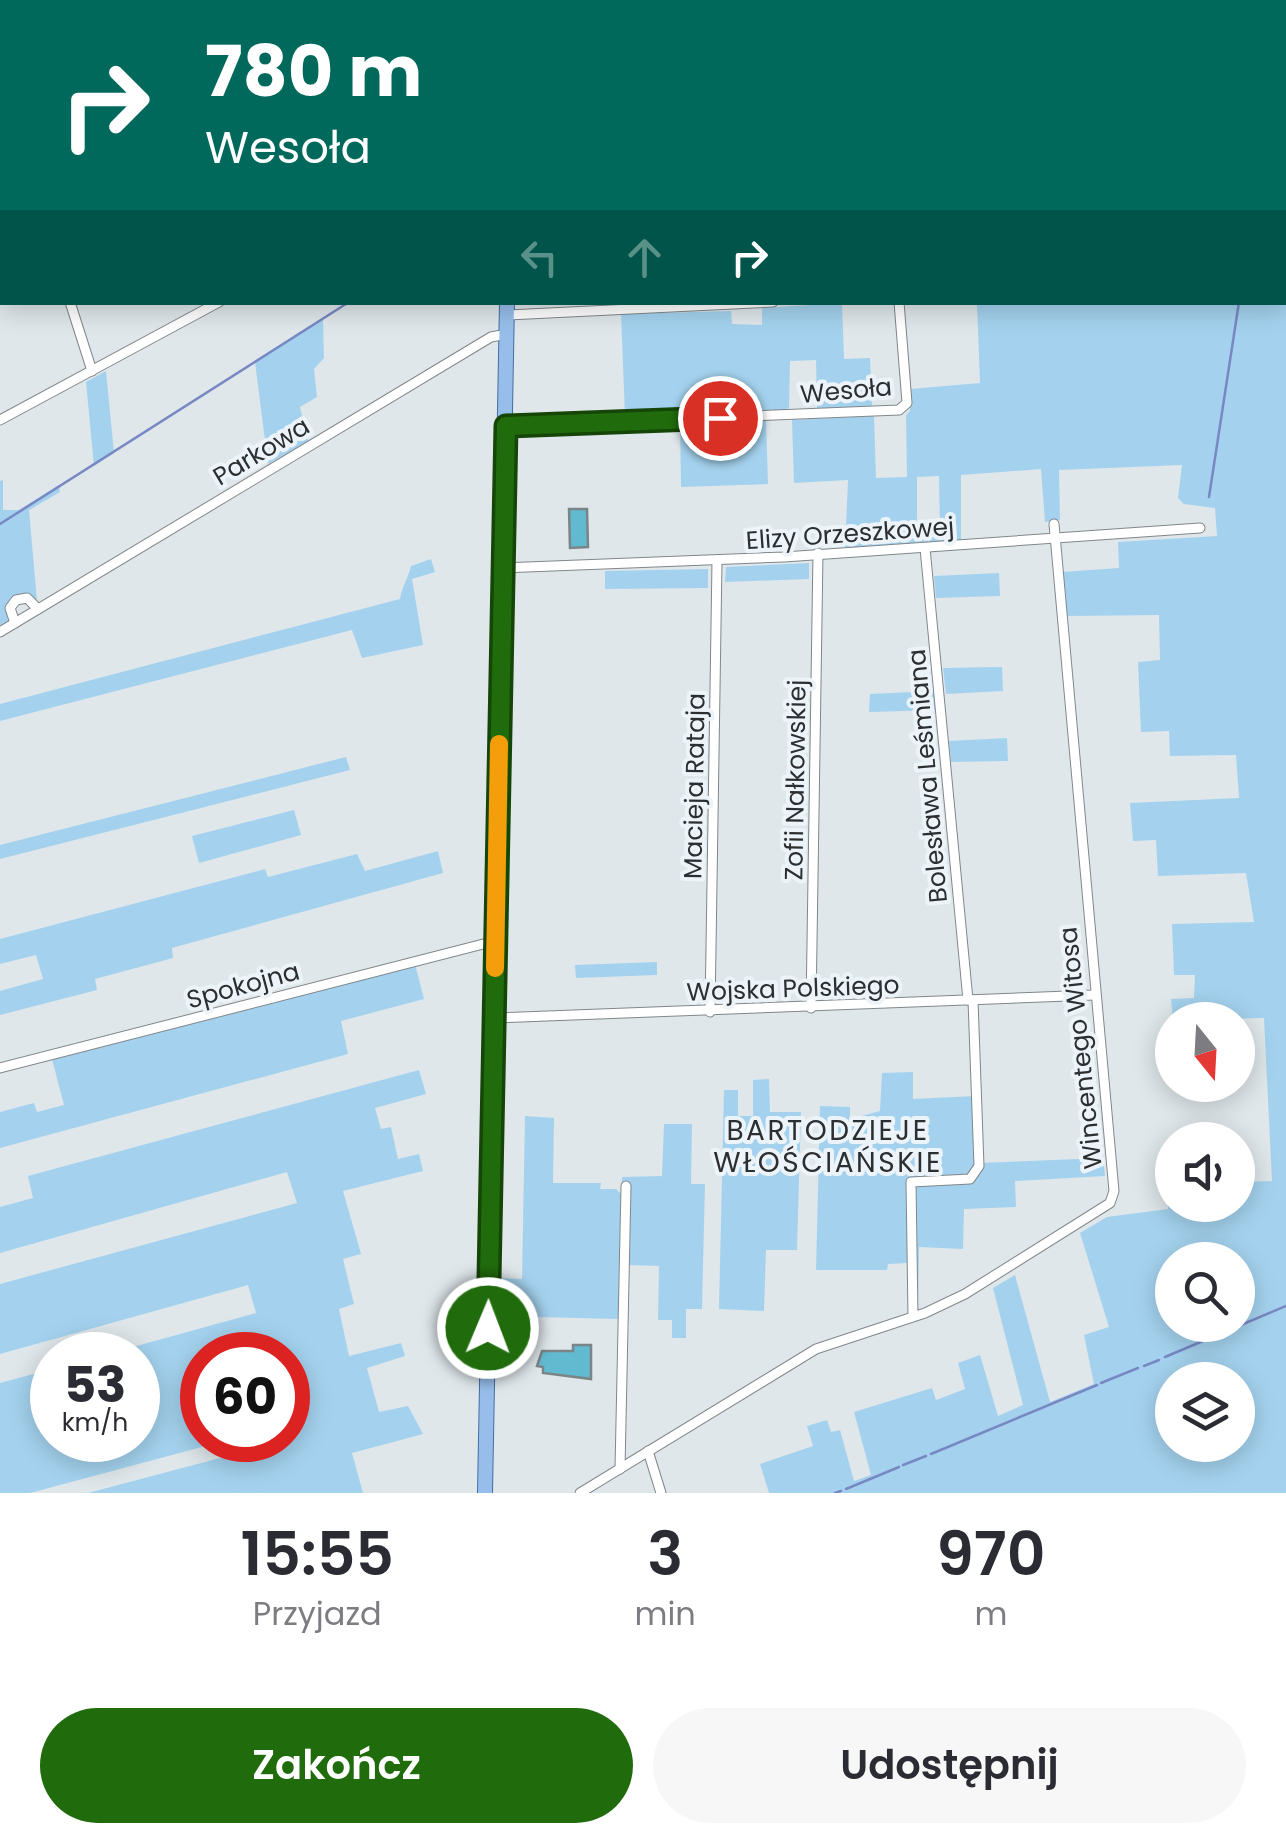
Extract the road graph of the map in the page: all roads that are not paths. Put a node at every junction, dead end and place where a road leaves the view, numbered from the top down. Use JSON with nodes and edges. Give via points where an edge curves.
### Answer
{"nodes":[{"id":1,"x":71,"y":305,"type":"edge"},
{"id":2,"x":213,"y":305,"type":"edge"},
{"id":3,"x":659,"y":305,"type":"edge"},
{"id":4,"x":899,"y":305,"type":"edge"},
{"id":5,"x":507,"y":309,"type":"edge"},
{"id":6,"x":507,"y":334,"type":"junction"},
{"id":7,"x":92,"y":371,"type":"junction"},
{"id":8,"x":0,"y":420,"type":"edge"},
{"id":9,"x":506,"y":426,"type":"junction"},
{"id":10,"x":1054,"y":524,"type":"dead end"},
{"id":11,"x":1200,"y":528,"type":"dead end"},
{"id":12,"x":1054,"y":537,"type":"junction"},
{"id":13,"x":925,"y":548,"type":"junction"},
{"id":14,"x":818,"y":553,"type":"junction"},
{"id":15,"x":718,"y":561,"type":"junction"},
{"id":16,"x":502,"y":568,"type":"junction"},
{"id":17,"x":38,"y":609,"type":"junction"},
{"id":18,"x":15,"y":623,"type":"junction"},
{"id":19,"x":0,"y":632,"type":"edge"},
{"id":20,"x":495,"y":941,"type":"junction"},
{"id":21,"x":1094,"y":996,"type":"junction"},
{"id":22,"x":970,"y":1000,"type":"junction"},
{"id":23,"x":812,"y":1008,"type":"junction"},
{"id":24,"x":710,"y":1012,"type":"junction"},
{"id":25,"x":494,"y":1018,"type":"junction"},
{"id":26,"x":0,"y":1068,"type":"edge"},
{"id":27,"x":626,"y":1186,"type":"dead end"},
{"id":28,"x":914,"y":1316,"type":"junction"},
{"id":29,"x":648,"y":1451,"type":"junction"},
{"id":30,"x":620,"y":1468,"type":"junction"},
{"id":31,"x":485,"y":1493,"type":"edge"},
{"id":32,"x":580,"y":1493,"type":"edge"},
{"id":33,"x":662,"y":1493,"type":"edge"}],
"edges":[{"from":1,"to":7,"type":"street"},
{"from":2,"to":7,"type":"street"},
{"from":3,"to":5,"type":"street"},
{"from":4,"to":9,"type":"street","name":"Wesoła","via":[[907,403],[899,410]]},
{"from":5,"to":6,"type":"main road"},
{"from":6,"to":9,"type":"main road"},
{"from":6,"to":17,"type":"street","name":"Parkowa"},
{"from":7,"to":8,"type":"street"},
{"from":9,"to":16,"type":"main road"},
{"from":10,"to":12,"type":"street","name":"Wincentego Witosa"},
{"from":11,"to":12,"type":"street","name":"Elizy Orzeszkowej"},
{"from":12,"to":13,"type":"street","name":"Elizy Orzeszkowej"},
{"from":12,"to":21,"type":"street","name":"Wincentego Witosa"},
{"from":13,"to":14,"type":"street","name":"Elizy Orzeszkowej"},
{"from":13,"to":22,"type":"street","name":"Bolesława Leśmiana"},
{"from":14,"to":15,"type":"street","name":"Elizy Orzeszkowej"},
{"from":14,"to":23,"type":"street","name":"Zofii Nałkowskiej"},
{"from":15,"to":16,"type":"street","name":"Elizy Orzeszkowej"},
{"from":15,"to":24,"type":"street","name":"Macieja Rataja"},
{"from":16,"to":20,"type":"main road"},
{"from":17,"to":18,"type":"street","name":"Parkowa"},
{"from":17,"to":18,"type":"street","name":"Parkowa","via":[[27,598],[16,600],[10,608]]},
{"from":18,"to":19,"type":"street","name":"Parkowa"},
{"from":20,"to":25,"type":"main road"},
{"from":20,"to":26,"type":"street","name":"Spokojna"},
{"from":21,"to":22,"type":"street","name":"Wojska Polskiego"},
{"from":21,"to":28,"type":"street","name":"Wincentego Witosa","via":[[1110,1204],[965,1294]]},
{"from":22,"to":23,"type":"street","name":"Wojska Polskiego"},
{"from":22,"to":28,"type":"street","name":"Bolesława Leśmiana","via":[[979,1166],[970,1179],[911,1182]]},
{"from":23,"to":24,"type":"street","name":"Wojska Polskiego"},
{"from":24,"to":25,"type":"street","name":"Wojska Polskiego"},
{"from":25,"to":31,"type":"main road"},
{"from":27,"to":30,"type":"street"},
{"from":28,"to":29,"type":"street","name":"Wincentego Witosa","via":[[816,1348]]},
{"from":29,"to":30,"type":"street","name":"Wincentego Witosa"},
{"from":29,"to":33,"type":"street"},
{"from":30,"to":32,"type":"street","name":"Wincentego Witosa"}]}
